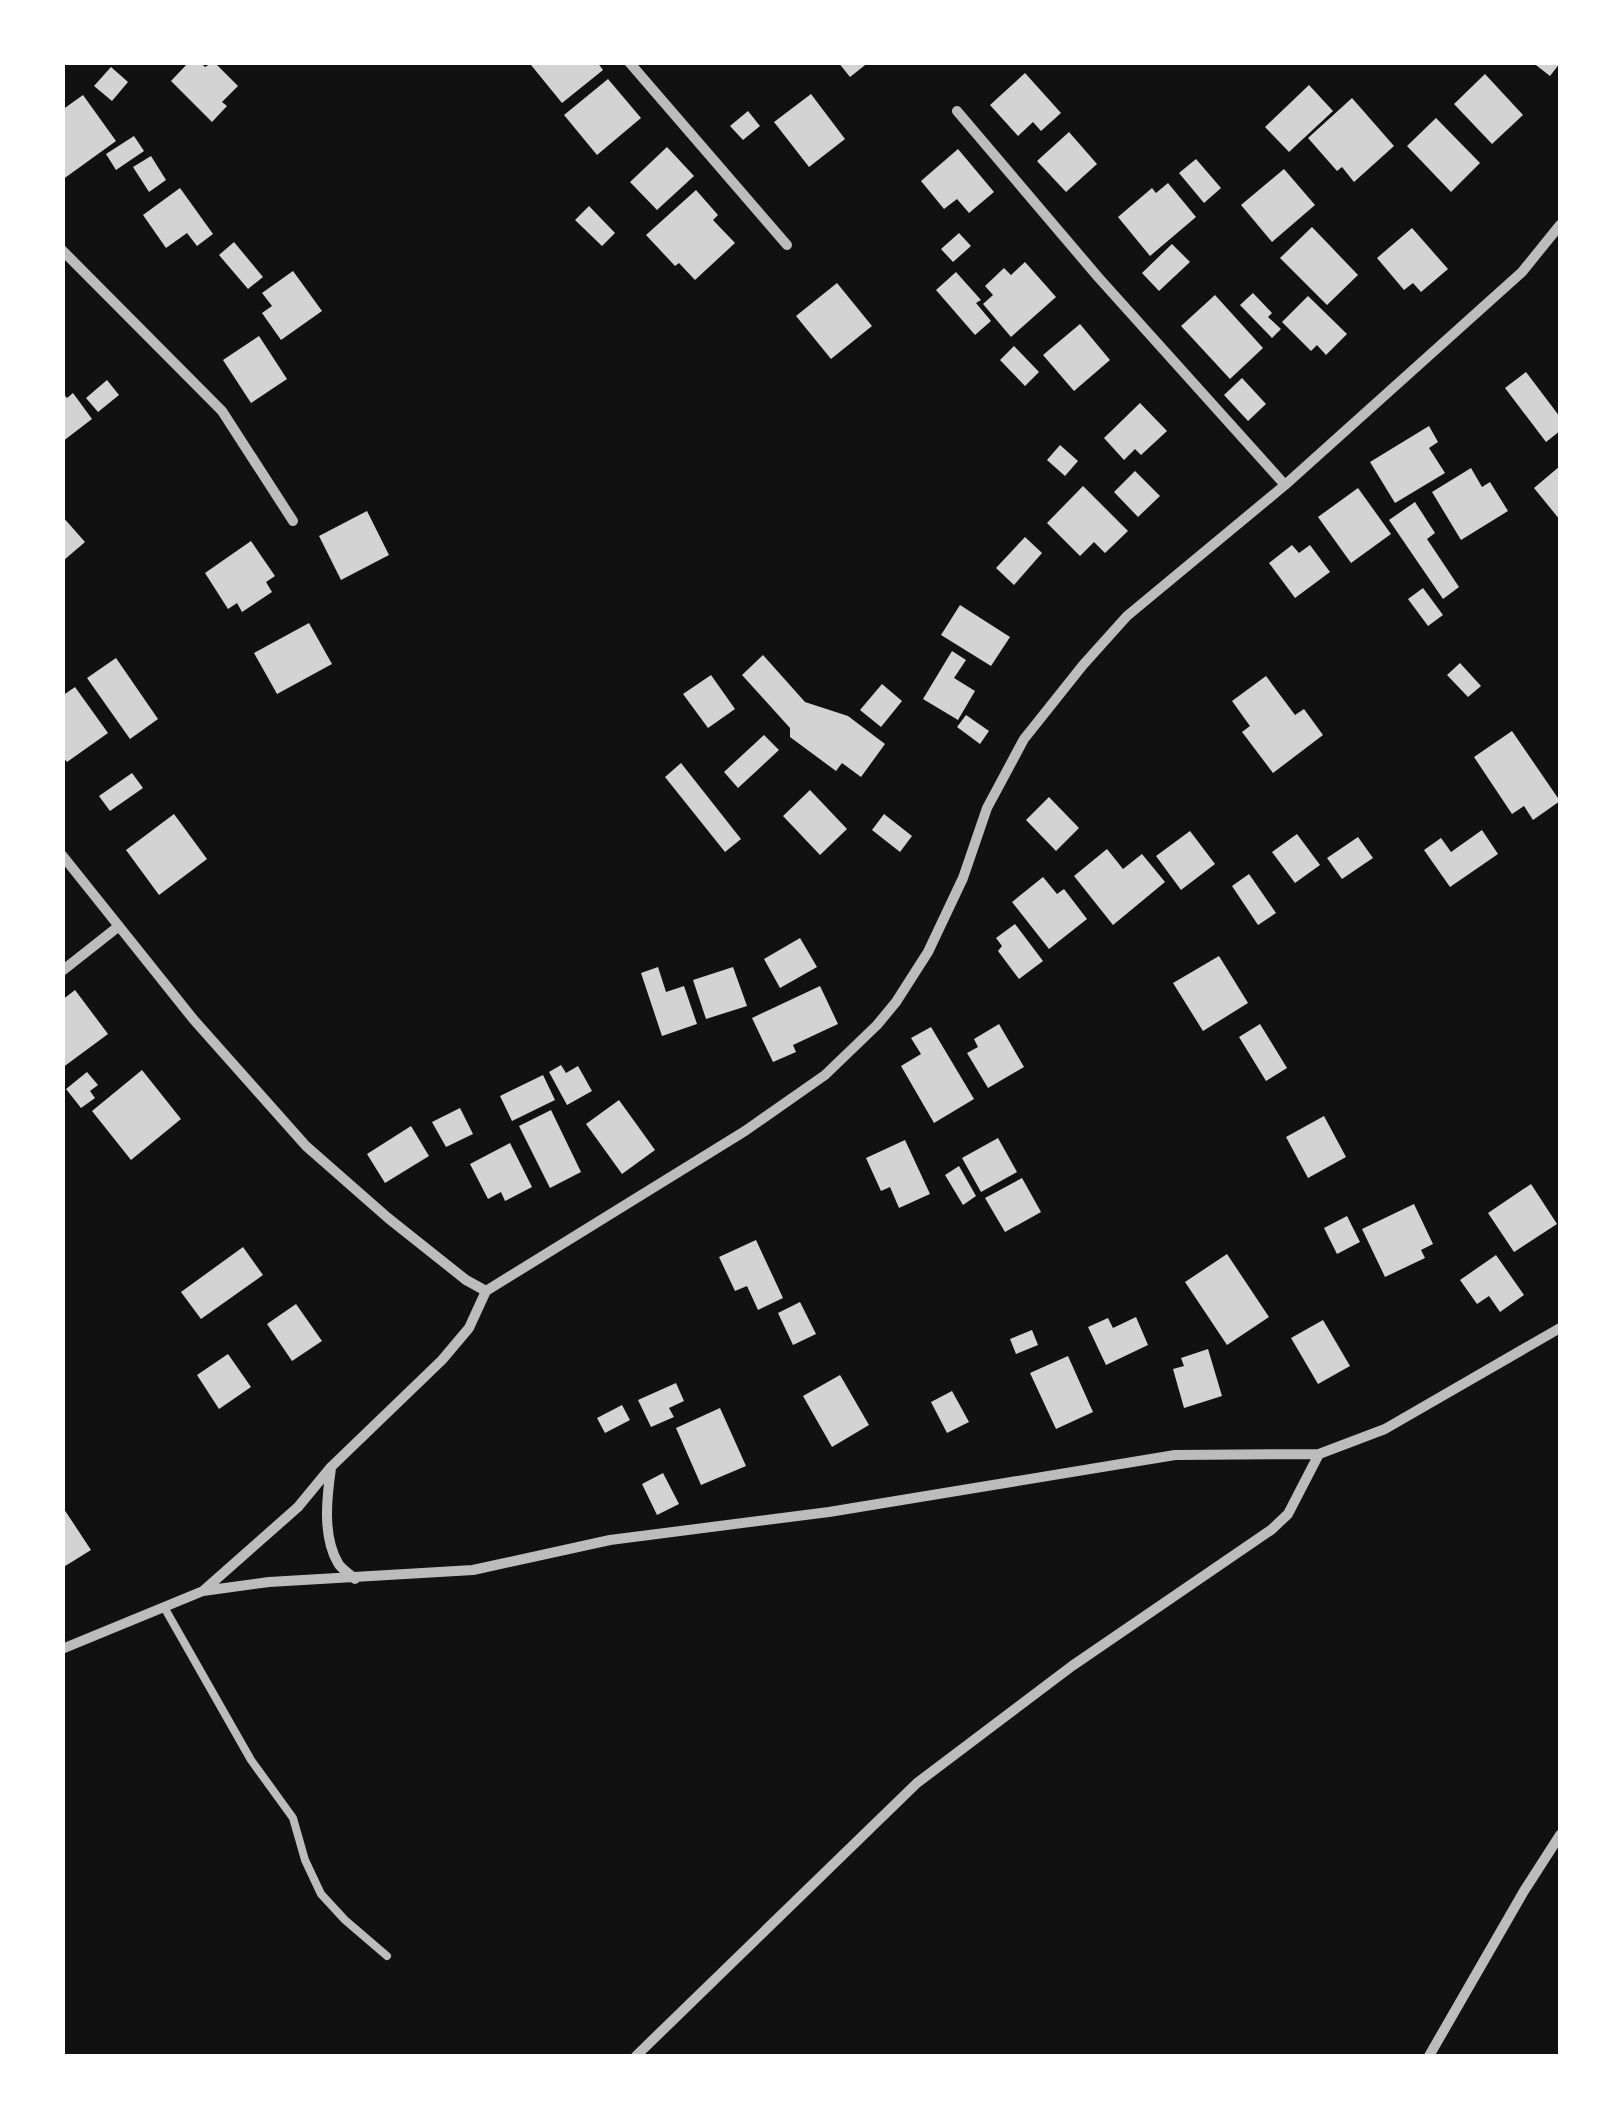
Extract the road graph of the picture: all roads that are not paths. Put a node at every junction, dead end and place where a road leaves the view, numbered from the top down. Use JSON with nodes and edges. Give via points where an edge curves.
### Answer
{"nodes":[{"id":1,"x":629,"y":62,"type":"edge"},
{"id":2,"x":957,"y":111,"type":"dead end"},
{"id":3,"x":1560,"y":224,"type":"edge"},
{"id":4,"x":788,"y":245,"type":"dead end"},
{"id":5,"x":62,"y":250,"type":"edge"},
{"id":6,"x":1285,"y":486,"type":"junction"},
{"id":7,"x":293,"y":521,"type":"dead end"},
{"id":8,"x":62,"y":855,"type":"edge"},
{"id":9,"x":119,"y":926,"type":"junction"},
{"id":10,"x":62,"y":972,"type":"edge"},
{"id":11,"x":486,"y":1291,"type":"junction"},
{"id":12,"x":1560,"y":1328,"type":"edge"},
{"id":13,"x":1319,"y":1454,"type":"junction"},
{"id":14,"x":331,"y":1467,"type":"junction"},
{"id":15,"x":355,"y":1579,"type":"junction"},
{"id":16,"x":203,"y":1591,"type":"junction"},
{"id":17,"x":164,"y":1607,"type":"junction"},
{"id":18,"x":62,"y":1649,"type":"edge"},
{"id":19,"x":1560,"y":1834,"type":"edge"},
{"id":20,"x":388,"y":1956,"type":"dead end"},
{"id":21,"x":636,"y":2056,"type":"edge"},
{"id":22,"x":1429,"y":2056,"type":"edge"}],
"edges":[{"from":1,"to":4,"type":"street"},
{"from":2,"to":6,"type":"street"},
{"from":3,"to":6,"type":"street","via":[[1522,272]]},
{"from":5,"to":7,"type":"street","via":[[222,411]]},
{"from":6,"to":11,"type":"street","via":[[1126,616],[1024,740],[987,808],[928,952],[877,1024],[825,1075],[745,1131]]},
{"from":8,"to":9,"type":"street"},
{"from":9,"to":10,"type":"street"},
{"from":9,"to":11,"type":"street","via":[[306,1146]]},
{"from":11,"to":14,"type":"street","via":[[442,1360]]},
{"from":12,"to":13,"type":"street","via":[[1385,1429]]},
{"from":13,"to":15,"type":"street","via":[[1159,1457],[610,1540],[474,1570]]},
{"from":13,"to":21,"type":"street","via":[[1296,1501],[1272,1530],[1072,1666],[916,1783]]},
{"from":14,"to":15,"type":"street","via":[[330,1538],[338,1564]]},
{"from":14,"to":16,"type":"street","via":[[298,1506]]},
{"from":15,"to":16,"type":"street"},
{"from":16,"to":17,"type":"street"},
{"from":17,"to":18,"type":"street"},
{"from":17,"to":20,"type":"lane","via":[[230,1727],[292,1818],[321,1894]]},
{"from":19,"to":22,"type":"street"}]}
